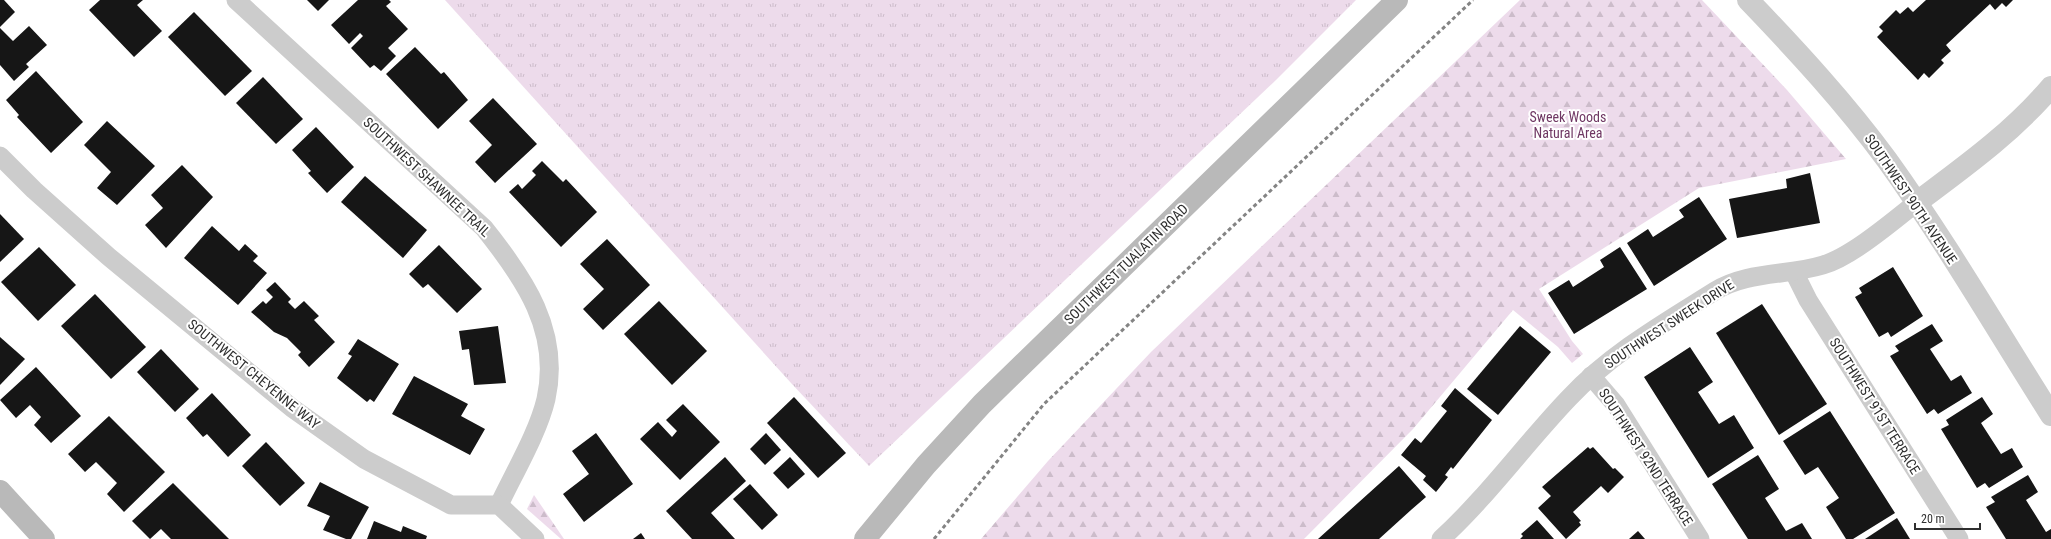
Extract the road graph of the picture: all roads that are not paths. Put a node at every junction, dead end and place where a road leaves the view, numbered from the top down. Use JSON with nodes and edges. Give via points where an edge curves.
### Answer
{"nodes":[{"id":1,"x":236,"y":0,"type":"edge"},
{"id":2,"x":1398,"y":0,"type":"edge"},
{"id":3,"x":1748,"y":0,"type":"edge"},
{"id":4,"x":2051,"y":88,"type":"edge"},
{"id":5,"x":0,"y":156,"type":"edge"},
{"id":6,"x":1916,"y":203,"type":"junction"},
{"id":7,"x":1794,"y":272,"type":"junction"},
{"id":8,"x":1592,"y":376,"type":"junction"},
{"id":9,"x":2051,"y":415,"type":"edge"},
{"id":10,"x":0,"y":491,"type":"edge"},
{"id":11,"x":499,"y":505,"type":"junction"},
{"id":12,"x":44,"y":539,"type":"edge"},
{"id":13,"x":534,"y":539,"type":"edge"},
{"id":14,"x":865,"y":539,"type":"edge"},
{"id":15,"x":1441,"y":539,"type":"edge"},
{"id":16,"x":1700,"y":539,"type":"edge"},
{"id":17,"x":1959,"y":539,"type":"edge"}],
"edges":[{"from":1,"to":11,"type":"street","name":"SOUTHWEST SHAWNEE TRAIL","via":[[484,228],[508,258],[532,296],[543,326],[549,363],[546,399],[534,432]]},
{"from":2,"to":14,"type":"main road","name":"SOUTHWEST TUALATIN ROAD","via":[[988,398],[926,465]]},
{"from":3,"to":6,"type":"street","name":"SOUTHWEST 90TH AVENUE","via":[[1844,106]]},
{"from":4,"to":6,"type":"street","name":"SOUTHWEST SWEEK DRIVE","via":[[1987,150]]},
{"from":5,"to":11,"type":"street","name":"SOUTHWEST CHEYENNE WAY","via":[[115,262],[292,408],[364,459],[451,505]]},
{"from":6,"to":7,"type":"street","name":"SOUTHWEST SWEEK DRIVE","via":[[1856,248],[1825,264]]},
{"from":6,"to":9,"type":"street","name":"SOUTHWEST 90TH AVENUE"},
{"from":7,"to":8,"type":"street","name":"SOUTHWEST SWEEK DRIVE","via":[[1739,279],[1717,290],[1612,358]]},
{"from":7,"to":17,"type":"street","name":"SOUTHWEST 91ST TERRACE","via":[[1808,300]]},
{"from":8,"to":15,"type":"street","name":"SOUTHWEST SWEEK DRIVE","via":[[1569,398],[1479,501]]},
{"from":8,"to":16,"type":"street","name":"SOUTHWEST 92ND TERRACE","via":[[1616,405]]},
{"from":10,"to":12,"type":"main road"},
{"from":11,"to":13,"type":"street"}]}
